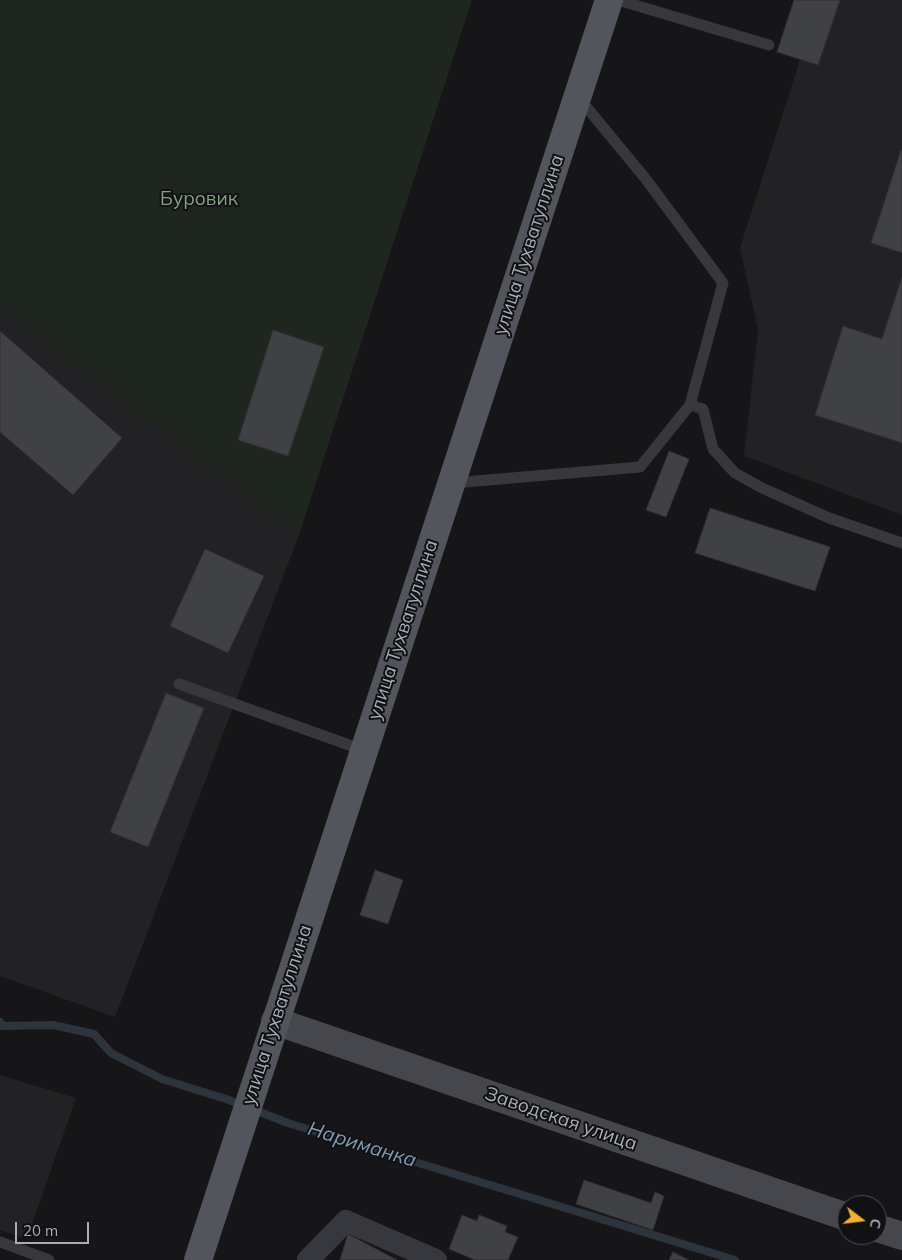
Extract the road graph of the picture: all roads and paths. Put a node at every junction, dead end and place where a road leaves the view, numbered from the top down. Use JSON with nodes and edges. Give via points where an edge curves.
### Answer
{"nodes":[{"id":1,"x":609,"y":0,"type":"edge"},
{"id":2,"x":618,"y":0,"type":"edge"},
{"id":3,"x":769,"y":45,"type":"dead end"},
{"id":4,"x":577,"y":97,"type":"junction"},
{"id":5,"x":690,"y":405,"type":"junction"},
{"id":6,"x":451,"y":483,"type":"junction"},
{"id":7,"x":902,"y":543,"type":"edge"},
{"id":8,"x":179,"y":684,"type":"dead end"},
{"id":9,"x":363,"y":750,"type":"junction"},
{"id":10,"x":275,"y":1021,"type":"junction"},
{"id":11,"x":837,"y":1214,"type":"edge"},
{"id":12,"x":887,"y":1231,"type":"edge"},
{"id":13,"x":902,"y":1236,"type":"edge"},
{"id":14,"x":0,"y":1242,"type":"edge"},
{"id":15,"x":49,"y":1260,"type":"edge"},
{"id":16,"x":198,"y":1260,"type":"edge"},
{"id":17,"x":308,"y":1260,"type":"edge"},
{"id":18,"x":436,"y":1260,"type":"edge"}],
"edges":[{"from":1,"to":4,"type":"main road","name":"улица Тухватуллина"},
{"from":2,"to":3,"type":"lane"},
{"from":4,"to":5,"type":"lane","via":[[645,178],[723,283]]},
{"from":4,"to":6,"type":"main road","name":"улица Тухватуллина"},
{"from":5,"to":6,"type":"lane","via":[[640,467]]},
{"from":5,"to":7,"type":"lane","via":[[703,409],[713,449],[734,473],[829,518]]},
{"from":6,"to":9,"type":"main road","name":"улица Тухватуллина"},
{"from":8,"to":9,"type":"lane"},
{"from":9,"to":10,"type":"main road","name":"улица Тухватуллина"},
{"from":10,"to":11,"type":"street","name":"Заводская улица"},
{"from":10,"to":16,"type":"main road","name":"улица Тухватуллина"},
{"from":12,"to":13,"type":"street"},
{"from":14,"to":15,"type":"lane"},
{"from":17,"to":18,"type":"street","via":[[346,1222]]}]}
